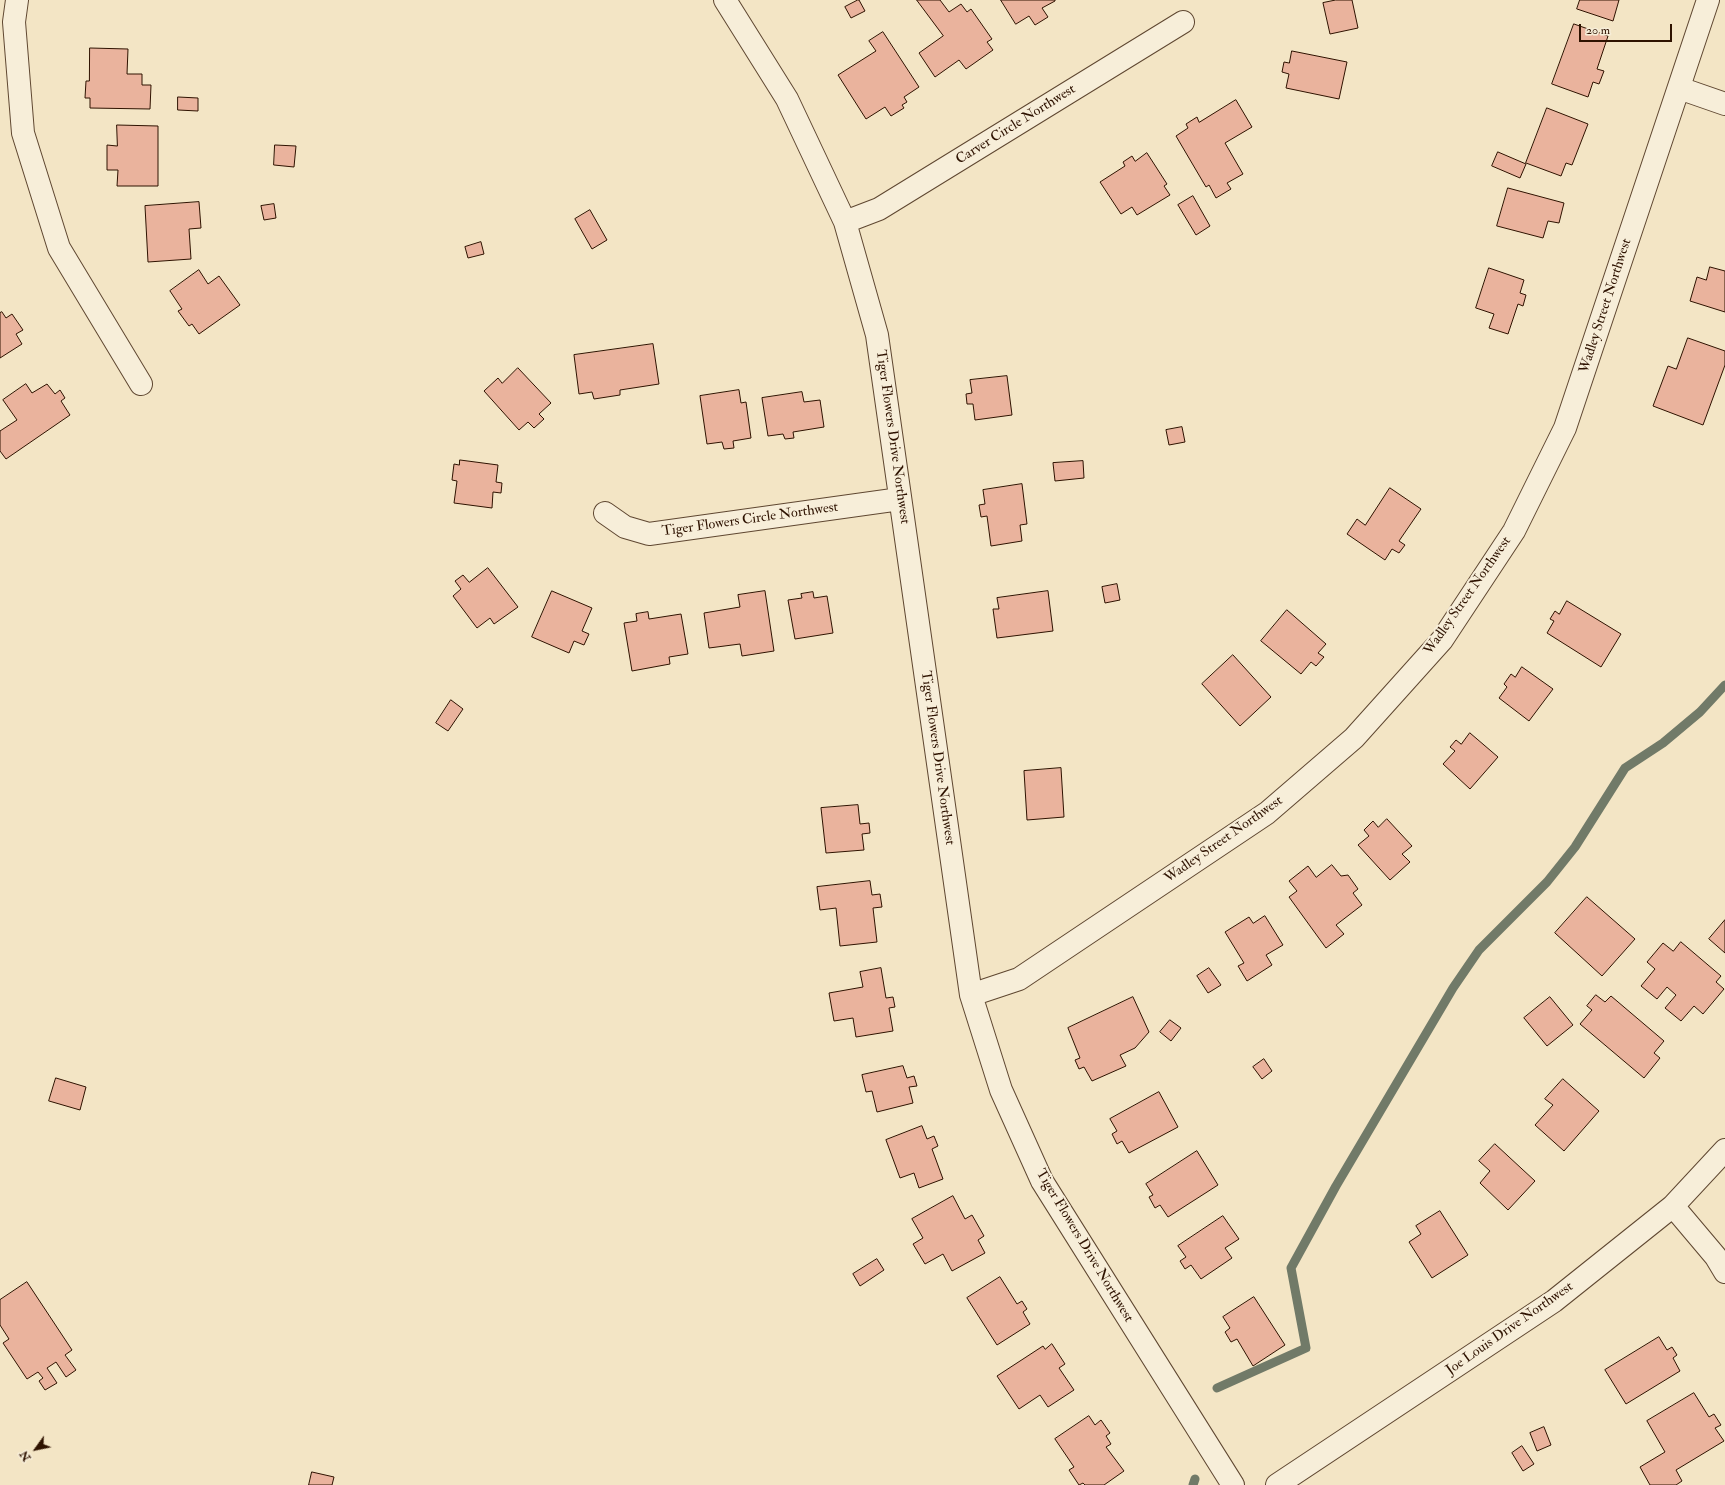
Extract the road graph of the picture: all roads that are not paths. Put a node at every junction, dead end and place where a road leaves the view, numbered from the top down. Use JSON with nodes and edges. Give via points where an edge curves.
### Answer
{"nodes":[{"id":1,"x":17,"y":0,"type":"edge"},
{"id":2,"x":725,"y":0,"type":"edge"},
{"id":3,"x":1708,"y":0,"type":"edge"},
{"id":4,"x":1183,"y":22,"type":"dead end"},
{"id":5,"x":1679,"y":88,"type":"junction"},
{"id":6,"x":1725,"y":104,"type":"edge"},
{"id":7,"x":845,"y":222,"type":"junction"},
{"id":8,"x":141,"y":384,"type":"dead end"},
{"id":9,"x":900,"y":499,"type":"junction"},
{"id":10,"x":604,"y":513,"type":"dead end"},
{"id":11,"x":971,"y":995,"type":"junction"},
{"id":12,"x":1725,"y":1150,"type":"edge"},
{"id":13,"x":1673,"y":1206,"type":"junction"},
{"id":14,"x":1725,"y":1272,"type":"edge"},
{"id":15,"x":1233,"y":1485,"type":"edge"},
{"id":16,"x":1277,"y":1485,"type":"edge"}],
"edges":[{"from":1,"to":8,"type":"street","via":[[14,22],[23,134],[59,248]]},
{"from":2,"to":7,"type":"street","name":"Tiger Flowers Drive Northwest","via":[[787,99]]},
{"from":3,"to":5,"type":"street","name":"Wadley Street Northwest"},
{"from":4,"to":7,"type":"street","name":"Carver Circle Northwest","via":[[879,209]]},
{"from":5,"to":6,"type":"street"},
{"from":5,"to":11,"type":"street","name":"Wadley Street Northwest","via":[[1565,428],[1514,531],[1442,640],[1354,738],[1267,813],[1020,979]]},
{"from":7,"to":9,"type":"street","name":"Tiger Flowers Drive Northwest","via":[[877,334]]},
{"from":9,"to":10,"type":"street","name":"Tiger Flowers Circle Northwest","via":[[649,534],[625,527]]},
{"from":9,"to":11,"type":"street","name":"Tiger Flowers Drive Northwest"},
{"from":11,"to":15,"type":"street","name":"Tiger Flowers Drive Northwest","via":[[1001,1090],[1042,1181]]},
{"from":12,"to":13,"type":"street","name":"Joe Louis Drive Northwest"},
{"from":13,"to":14,"type":"street","via":[[1716,1257]]},
{"from":13,"to":16,"type":"street","name":"Joe Louis Drive Northwest","via":[[1554,1301]]}]}
